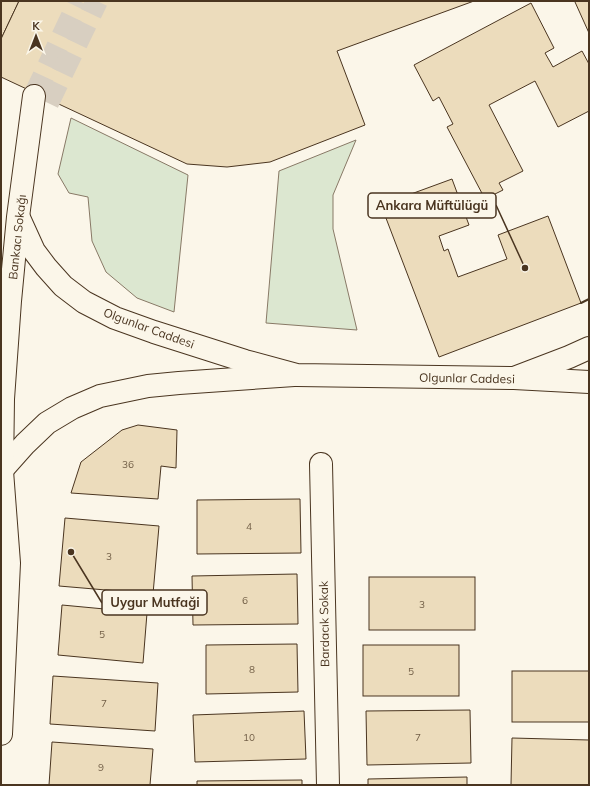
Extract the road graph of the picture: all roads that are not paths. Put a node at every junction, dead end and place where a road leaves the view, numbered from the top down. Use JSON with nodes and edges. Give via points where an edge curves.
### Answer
{"nodes":[{"id":1,"x":41,"y":100,"type":"tunnel mouth"},
{"id":2,"x":18,"y":217,"type":"junction"},
{"id":3,"x":589,"y":348,"type":"edge"},
{"id":4,"x":297,"y":375,"type":"junction"},
{"id":5,"x":514,"y":378,"type":"junction"},
{"id":6,"x":589,"y":382,"type":"edge"},
{"id":7,"x":321,"y":464,"type":"dead end"},
{"id":8,"x":1,"y":471,"type":"edge"},
{"id":9,"x":1,"y":734,"type":"edge"},
{"id":10,"x":328,"y":785,"type":"edge"}],
"edges":[{"from":1,"to":2,"type":"street","name":"Bankacı Sokağı","via":[[25,171]]},
{"from":2,"to":4,"type":"street","name":"Olgunlar Caddesi","via":[[34,250],[46,267],[63,286],[84,302],[115,318],[154,332]]},
{"from":2,"to":8,"type":"street","name":"Bankacı Sokağı","via":[[3,398]]},
{"from":3,"to":5,"type":"street"},
{"from":4,"to":5,"type":"street","name":"Olgunlar Caddesi"},
{"from":4,"to":8,"type":"street","name":"Olgunlar Caddesi","via":[[148,386],[100,396],[72,408],[47,423]]},
{"from":5,"to":6,"type":"street","name":"Olgunlar Caddesi"},
{"from":7,"to":10,"type":"street","name":"Bardacık Sokak"},
{"from":8,"to":9,"type":"street","name":"Bankacı Sokağı","via":[[9,563]]}]}
